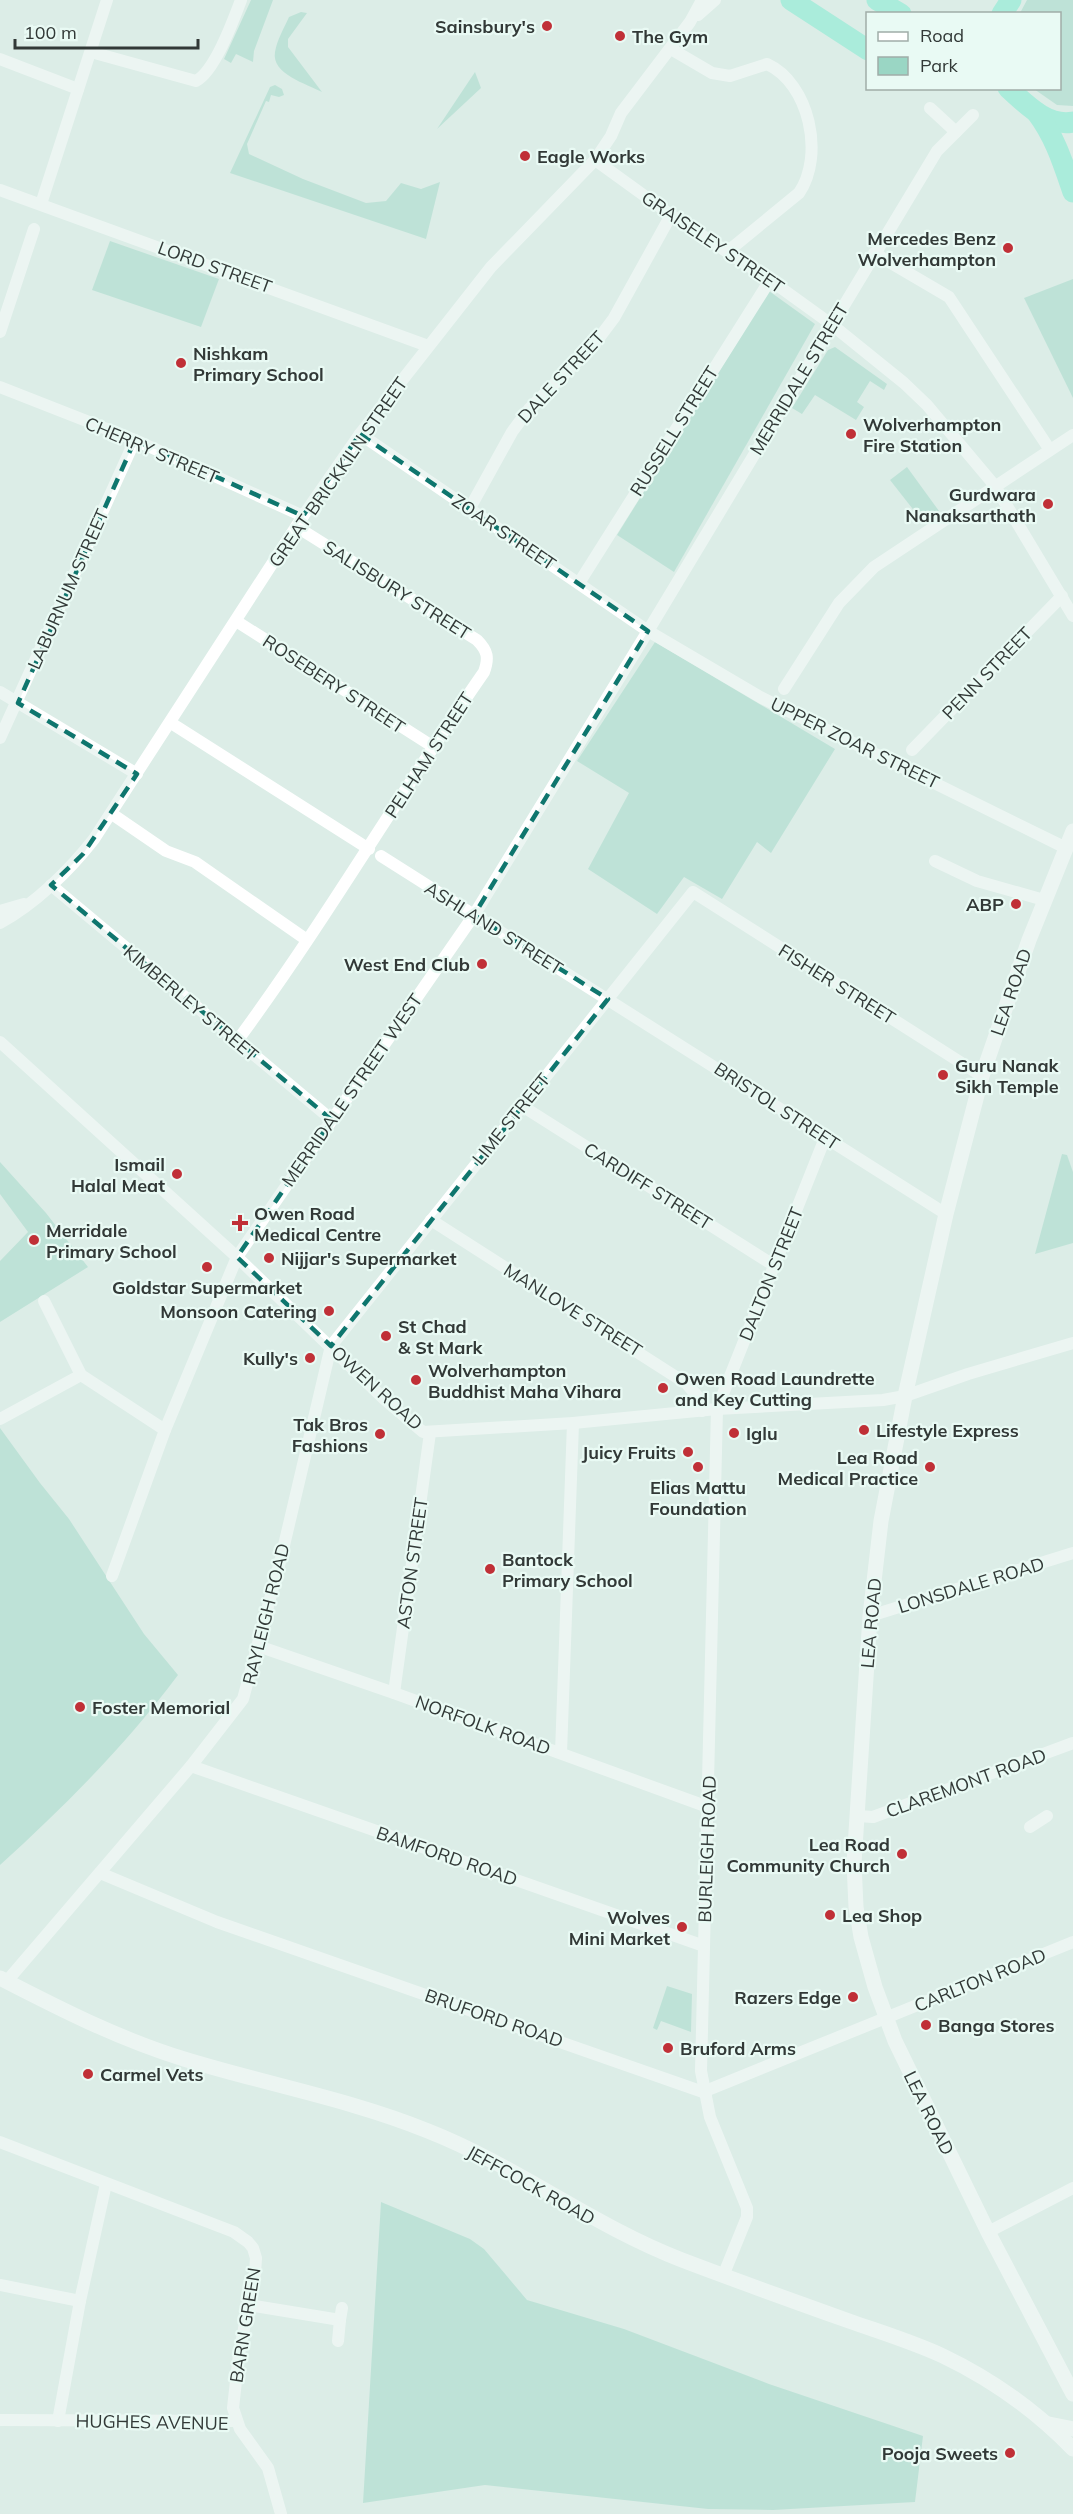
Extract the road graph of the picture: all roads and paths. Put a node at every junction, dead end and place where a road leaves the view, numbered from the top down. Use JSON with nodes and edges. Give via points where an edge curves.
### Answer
{"nodes":[{"id":1,"x":107,"y":0,"type":"edge"},
{"id":2,"x":241,"y":0,"type":"edge"},
{"id":3,"x":702,"y":0,"type":"edge"},
{"id":4,"x":715,"y":0,"type":"edge"},
{"id":5,"x":791,"y":0,"type":"edge"},
{"id":6,"x":877,"y":0,"type":"edge"},
{"id":7,"x":898,"y":12,"type":"edge"},
{"id":8,"x":690,"y":22,"type":"junction"},
{"id":9,"x":671,"y":49,"type":"junction"},
{"id":10,"x":866,"y":49,"type":"edge"},
{"id":11,"x":91,"y":52,"type":"junction"},
{"id":12,"x":0,"y":59,"type":"edge"},
{"id":13,"x":78,"y":89,"type":"junction"},
{"id":14,"x":1009,"y":90,"type":"edge"},
{"id":15,"x":930,"y":108,"type":"dead end"},
{"id":16,"x":1036,"y":113,"type":"junction"},
{"id":17,"x":973,"y":115,"type":"dead end"},
{"id":18,"x":1073,"y":123,"type":"edge"},
{"id":19,"x":956,"y":132,"type":"junction"},
{"id":20,"x":595,"y":160,"type":"junction"},
{"id":21,"x":0,"y":190,"type":"edge"},
{"id":22,"x":1073,"y":192,"type":"edge"},
{"id":23,"x":41,"y":204,"type":"junction"},
{"id":24,"x":671,"y":215,"type":"junction"},
{"id":25,"x":34,"y":229,"type":"dead end"},
{"id":26,"x":727,"y":252,"type":"junction"},
{"id":27,"x":874,"y":253,"type":"junction"},
{"id":28,"x":770,"y":280,"type":"junction"},
{"id":29,"x":831,"y":324,"type":"junction"},
{"id":30,"x":0,"y":332,"type":"edge"},
{"id":31,"x":428,"y":346,"type":"junction"},
{"id":32,"x":0,"y":387,"type":"edge"},
{"id":33,"x":360,"y":434,"type":"junction"},
{"id":34,"x":1073,"y":435,"type":"edge"},
{"id":35,"x":135,"y":440,"type":"junction"},
{"id":36,"x":1050,"y":450,"type":"junction"},
{"id":37,"x":995,"y":486,"type":"junction"},
{"id":38,"x":470,"y":508,"type":"junction"},
{"id":39,"x":300,"y":521,"type":"junction"},
{"id":40,"x":579,"y":583,"type":"junction"},
{"id":41,"x":1062,"y":596,"type":"junction"},
{"id":42,"x":1073,"y":616,"type":"edge"},
{"id":43,"x":236,"y":621,"type":"junction"},
{"id":44,"x":648,"y":632,"type":"junction"},
{"id":45,"x":488,"y":661,"type":"joint"},
{"id":46,"x":784,"y":689,"type":"dead end"},
{"id":47,"x":0,"y":692,"type":"edge"},
{"id":48,"x":18,"y":703,"type":"junction"},
{"id":49,"x":171,"y":723,"type":"junction"},
{"id":50,"x":0,"y":738,"type":"edge"},
{"id":51,"x":432,"y":746,"type":"junction"},
{"id":52,"x":912,"y":750,"type":"dead end"},
{"id":53,"x":137,"y":774,"type":"junction"},
{"id":54,"x":112,"y":814,"type":"junction"},
{"id":55,"x":1073,"y":831,"type":"edge"},
{"id":56,"x":1066,"y":848,"type":"junction"},
{"id":57,"x":369,"y":849,"type":"junction"},
{"id":58,"x":381,"y":856,"type":"dead end"},
{"id":59,"x":935,"y":861,"type":"dead end"},
{"id":60,"x":51,"y":885,"type":"junction"},
{"id":61,"x":693,"y":892,"type":"joint"},
{"id":62,"x":1044,"y":900,"type":"junction"},
{"id":63,"x":28,"y":903,"type":"junction"},
{"id":64,"x":0,"y":911,"type":"edge"},
{"id":65,"x":474,"y":915,"type":"junction"},
{"id":66,"x":0,"y":923,"type":"edge"},
{"id":67,"x":307,"y":940,"type":"junction"},
{"id":68,"x":608,"y":999,"type":"junction"},
{"id":69,"x":237,"y":1041,"type":"junction"},
{"id":70,"x":0,"y":1042,"type":"edge"},
{"id":71,"x":982,"y":1076,"type":"junction"},
{"id":72,"x":522,"y":1106,"type":"junction"},
{"id":73,"x":332,"y":1120,"type":"junction"},
{"id":74,"x":825,"y":1138,"type":"junction"},
{"id":75,"x":946,"y":1214,"type":"junction"},
{"id":76,"x":431,"y":1220,"type":"junction"},
{"id":77,"x":237,"y":1257,"type":"junction"},
{"id":78,"x":775,"y":1266,"type":"junction"},
{"id":79,"x":44,"y":1301,"type":"dead end"},
{"id":80,"x":1073,"y":1343,"type":"edge"},
{"id":81,"x":331,"y":1346,"type":"junction"},
{"id":82,"x":81,"y":1376,"type":"junction"},
{"id":83,"x":905,"y":1396,"type":"junction"},
{"id":84,"x":717,"y":1409,"type":"junction"},
{"id":85,"x":702,"y":1411,"type":"junction"},
{"id":86,"x":0,"y":1419,"type":"edge"},
{"id":87,"x":573,"y":1423,"type":"junction"},
{"id":88,"x":165,"y":1430,"type":"junction"},
{"id":89,"x":430,"y":1433,"type":"junction"},
{"id":90,"x":1073,"y":1553,"type":"edge"},
{"id":91,"x":112,"y":1576,"type":"dead end"},
{"id":92,"x":870,"y":1616,"type":"junction"},
{"id":93,"x":258,"y":1646,"type":"junction"},
{"id":94,"x":394,"y":1692,"type":"junction"},
{"id":95,"x":1073,"y":1743,"type":"edge"},
{"id":96,"x":561,"y":1754,"type":"junction"},
{"id":97,"x":191,"y":1766,"type":"junction"},
{"id":98,"x":708,"y":1807,"type":"junction"},
{"id":99,"x":858,"y":1816,"type":"junction"},
{"id":100,"x":1047,"y":1816,"type":"dead end"},
{"id":101,"x":1030,"y":1827,"type":"dead end"},
{"id":102,"x":100,"y":1873,"type":"junction"},
{"id":103,"x":1073,"y":1942,"type":"edge"},
{"id":104,"x":704,"y":1946,"type":"junction"},
{"id":105,"x":3,"y":1979,"type":"edge"},
{"id":106,"x":886,"y":2019,"type":"junction"},
{"id":107,"x":703,"y":2092,"type":"junction"},
{"id":108,"x":0,"y":2142,"type":"edge"},
{"id":109,"x":106,"y":2184,"type":"junction"},
{"id":110,"x":1073,"y":2188,"type":"edge"},
{"id":111,"x":988,"y":2232,"type":"junction"},
{"id":112,"x":723,"y":2276,"type":"junction"},
{"id":113,"x":0,"y":2285,"type":"edge"},
{"id":114,"x":80,"y":2301,"type":"junction"},
{"id":115,"x":249,"y":2306,"type":"junction"},
{"id":116,"x":338,"y":2341,"type":"dead end"},
{"id":117,"x":1073,"y":2394,"type":"edge"},
{"id":118,"x":0,"y":2420,"type":"edge"},
{"id":119,"x":58,"y":2421,"type":"junction"},
{"id":120,"x":236,"y":2421,"type":"junction"},
{"id":121,"x":1049,"y":2424,"type":"junction"},
{"id":122,"x":1073,"y":2429,"type":"edge"},
{"id":123,"x":1073,"y":2449,"type":"edge"},
{"id":124,"x":281,"y":2514,"type":"edge"}],
"edges":[{"from":1,"to":11,"type":"street"},
{"from":2,"to":11,"type":"street","via":[[214,61],[196,81]]},
{"from":3,"to":8,"type":"street","name":"GREAT BRICKKILN STREET"},
{"from":4,"to":8,"type":"street"},
{"from":5,"to":10,"type":"highway"},
{"from":6,"to":7,"type":"highway"},
{"from":8,"to":9,"type":"street","name":"GREAT BRICKKILN STREET"},
{"from":9,"to":20,"type":"street","name":"GREAT BRICKKILN STREET","via":[[621,113]]},
{"from":9,"to":26,"type":"street","via":[[712,73],[730,76],[767,64],[781,70],[802,97],[812,158],[808,180],[799,193]]},
{"from":11,"to":13,"type":"street"},
{"from":12,"to":13,"type":"street"},
{"from":13,"to":23,"type":"street"},
{"from":14,"to":16,"type":"highway"},
{"from":15,"to":19,"type":"street"},
{"from":16,"to":18,"type":"highway","via":[[1054,122]]},
{"from":16,"to":22,"type":"highway","via":[[1058,148]]},
{"from":17,"to":19,"type":"street","name":"MERRIDALE STREET"},
{"from":19,"to":27,"type":"street","name":"MERRIDALE STREET","via":[[937,151]]},
{"from":20,"to":24,"type":"street","name":"GRAISELEY STREET"},
{"from":20,"to":31,"type":"street","name":"GREAT BRICKKILN STREET","via":[[490,267]]},
{"from":21,"to":23,"type":"street","name":"LORD STREET"},
{"from":23,"to":31,"type":"street","name":"LORD STREET"},
{"from":24,"to":26,"type":"street","name":"GRAISELEY STREET"},
{"from":24,"to":38,"type":"street","name":"DALE STREET","via":[[614,318],[593,346],[529,409]]},
{"from":25,"to":30,"type":"street"},
{"from":26,"to":28,"type":"street","name":"GRAISELEY STREET"},
{"from":27,"to":29,"type":"street","name":"MERRIDALE STREET"},
{"from":27,"to":36,"type":"street","via":[[949,297]]},
{"from":28,"to":29,"type":"street","name":"GRAISELEY STREET"},
{"from":28,"to":40,"type":"street","name":"RUSSELL STREET"},
{"from":29,"to":37,"type":"street","name":"GRAISELEY STREET","via":[[927,405]]},
{"from":29,"to":44,"type":"street","name":"MERRIDALE STREET"},
{"from":31,"to":33,"type":"street","name":"GREAT BRICKKILN STREET"},
{"from":32,"to":35,"type":"street","name":"CHERRY STREET"},
{"from":33,"to":38,"type":"street","name":"ZOAR STREET"},
{"from":33,"to":39,"type":"street","name":"GREAT BRICKKILN STREET"},
{"from":34,"to":36,"type":"street"},
{"from":35,"to":39,"type":"street","name":"CHERRY STREET"},
{"from":35,"to":48,"type":"street","name":"LABURNUM STREET"},
{"from":36,"to":37,"type":"street"},
{"from":37,"to":41,"type":"street","name":"GRAISELEY STREET"},
{"from":37,"to":46,"type":"street","via":[[874,567],[839,603]]},
{"from":38,"to":40,"type":"street","name":"ZOAR STREET"},
{"from":39,"to":43,"type":"street","name":"GREAT BRICKKILN STREET"},
{"from":39,"to":45,"type":"street","name":"SALISBURY STREET","via":[[477,640],[487,652]]},
{"from":40,"to":44,"type":"street","name":"ZOAR STREET"},
{"from":41,"to":42,"type":"street","name":"GRAISELEY STREET"},
{"from":41,"to":52,"type":"street","name":"PENN STREET"},
{"from":43,"to":49,"type":"street","name":"GREAT BRICKKILN STREET"},
{"from":43,"to":51,"type":"street","name":"ROSEBERY STREET"},
{"from":44,"to":56,"type":"street","name":"UPPER ZOAR STREET","via":[[762,698]]},
{"from":44,"to":65,"type":"street","name":"MERRIDALE STREET WEST"},
{"from":45,"to":51,"type":"street","name":"PELHAM STREET"},
{"from":47,"to":48,"type":"street"},
{"from":48,"to":50,"type":"street","name":"LABURNUM STREET"},
{"from":48,"to":53,"type":"street"},
{"from":49,"to":53,"type":"street","name":"GREAT BRICKKILN STREET"},
{"from":49,"to":57,"type":"street"},
{"from":51,"to":57,"type":"street","name":"PELHAM STREET"},
{"from":53,"to":54,"type":"street","name":"GREAT BRICKKILN STREET"},
{"from":54,"to":60,"type":"street","name":"GREAT BRICKKILN STREET","via":[[83,854]]},
{"from":54,"to":67,"type":"street","via":[[166,851],[195,862]]},
{"from":55,"to":56,"type":"street","name":"LEA ROAD"},
{"from":56,"to":62,"type":"street","name":"LEA ROAD"},
{"from":57,"to":67,"type":"street","name":"PELHAM STREET"},
{"from":58,"to":65,"type":"street","name":"ASHLAND STREET"},
{"from":59,"to":62,"type":"street","via":[[977,881]]},
{"from":60,"to":63,"type":"street","name":"GREAT BRICKKILN STREET"},
{"from":60,"to":69,"type":"street","name":"KIMBERLEY STREET"},
{"from":61,"to":68,"type":"street","name":"LIME STREET"},
{"from":61,"to":71,"type":"street","name":"FISHER STREET"},
{"from":62,"to":71,"type":"street","name":"LEA ROAD"},
{"from":63,"to":64,"type":"street","name":"GREAT BRICKKILN STREET"},
{"from":63,"to":66,"type":"street"},
{"from":65,"to":68,"type":"street","name":"ASHLAND STREET"},
{"from":65,"to":73,"type":"street","name":"MERRIDALE STREET WEST"},
{"from":67,"to":69,"type":"street","name":"PELHAM STREET"},
{"from":68,"to":72,"type":"street","name":"LIME STREET"},
{"from":68,"to":74,"type":"street","name":"BRISTOL STREET"},
{"from":69,"to":73,"type":"street","name":"KIMBERLEY STREET"},
{"from":70,"to":77,"type":"street","name":"OWEN ROAD"},
{"from":71,"to":75,"type":"street","name":"LEA ROAD"},
{"from":72,"to":76,"type":"street","name":"LIME STREET"},
{"from":72,"to":78,"type":"street","name":"CARDIFF STREET"},
{"from":73,"to":77,"type":"street","name":"MERRIDALE STREET WEST"},
{"from":74,"to":75,"type":"street","name":"BRISTOL STREET"},
{"from":74,"to":78,"type":"street","name":"DALTON STREET"},
{"from":75,"to":83,"type":"street","name":"LEA ROAD"},
{"from":76,"to":81,"type":"street","name":"LIME STREET"},
{"from":76,"to":85,"type":"street","name":"MANLOVE STREET","via":[[687,1384],[698,1397]]},
{"from":77,"to":81,"type":"street","name":"OWEN ROAD"},
{"from":77,"to":88,"type":"street","name":"MERRIDALE STREET WEST"},
{"from":78,"to":84,"type":"street","name":"DALTON STREET"},
{"from":79,"to":82,"type":"street"},
{"from":80,"to":83,"type":"street","name":"OWEN ROAD"},
{"from":81,"to":89,"type":"street","name":"OWEN ROAD","via":[[418,1430]]},
{"from":81,"to":93,"type":"street","name":"RAYLEIGH ROAD"},
{"from":82,"to":86,"type":"street"},
{"from":82,"to":88,"type":"street"},
{"from":83,"to":84,"type":"street","name":"OWEN ROAD","via":[[840,1404]]},
{"from":83,"to":92,"type":"street","name":"LEA ROAD","via":[[881,1521]]},
{"from":84,"to":85,"type":"street","name":"OWEN ROAD"},
{"from":84,"to":98,"type":"street","name":"BURLEIGH ROAD"},
{"from":85,"to":87,"type":"street","name":"OWEN ROAD"},
{"from":87,"to":89,"type":"street","name":"OWEN ROAD"},
{"from":87,"to":96,"type":"street"},
{"from":88,"to":91,"type":"street","name":"MERRIDALE STREET WEST"},
{"from":89,"to":94,"type":"street","name":"ASTON STREET"},
{"from":90,"to":92,"type":"street","name":"LONSDALE ROAD"},
{"from":92,"to":99,"type":"street","name":"LEA ROAD"},
{"from":93,"to":94,"type":"street","name":"NORFOLK ROAD"},
{"from":93,"to":97,"type":"street","name":"RAYLEIGH ROAD","via":[[240,1705]]},
{"from":94,"to":96,"type":"street","name":"NORFOLK ROAD"},
{"from":95,"to":99,"type":"street","name":"CLAREMONT ROAD","via":[[873,1817]]},
{"from":96,"to":98,"type":"street","name":"NORFOLK ROAD"},
{"from":97,"to":102,"type":"street","name":"RAYLEIGH ROAD"},
{"from":97,"to":104,"type":"street","name":"BAMFORD ROAD"},
{"from":98,"to":104,"type":"street","name":"BURLEIGH ROAD"},
{"from":99,"to":106,"type":"street","name":"LEA ROAD","via":[[856,1907],[866,1959]]},
{"from":100,"to":101,"type":"street"},
{"from":102,"to":105,"type":"street","name":"RAYLEIGH ROAD"},
{"from":102,"to":107,"type":"street","name":"BRUFORD ROAD","via":[[218,1922]]},
{"from":103,"to":106,"type":"street","name":"CARLTON ROAD"},
{"from":104,"to":107,"type":"street","name":"BURLEIGH ROAD"},
{"from":105,"to":112,"type":"street","name":"JEFFCOCK ROAD","via":[[99,2029],[174,2056],[337,2100],[431,2132],[520,2176],[605,2226]]},
{"from":106,"to":107,"type":"street"},
{"from":106,"to":111,"type":"street","name":"LEA ROAD"},
{"from":107,"to":112,"type":"street","name":"BURLEIGH ROAD","via":[[747,2208]]},
{"from":108,"to":109,"type":"street","name":"BARN GREEN"},
{"from":109,"to":114,"type":"street"},
{"from":109,"to":115,"type":"street","name":"BARN GREEN","via":[[234,2232],[248,2242],[256,2258]]},
{"from":110,"to":111,"type":"street"},
{"from":111,"to":117,"type":"street","name":"LEA ROAD"},
{"from":112,"to":121,"type":"street","name":"JEFFCOCK ROAD","via":[[943,2356]]},
{"from":113,"to":114,"type":"street"},
{"from":114,"to":119,"type":"street"},
{"from":115,"to":116,"type":"street","via":[[341,2314]]},
{"from":115,"to":120,"type":"street","name":"BARN GREEN","via":[[238,2354],[233,2408]]},
{"from":118,"to":119,"type":"street","name":"HUGHES AVENUE"},
{"from":119,"to":120,"type":"street","name":"HUGHES AVENUE"},
{"from":120,"to":124,"type":"street","name":"HUGHES AVENUE","via":[[268,2468]]},
{"from":121,"to":122,"type":"street","name":"JEFFCOCK ROAD"},
{"from":121,"to":123,"type":"street","name":"JEFFCOCK ROAD"}]}
